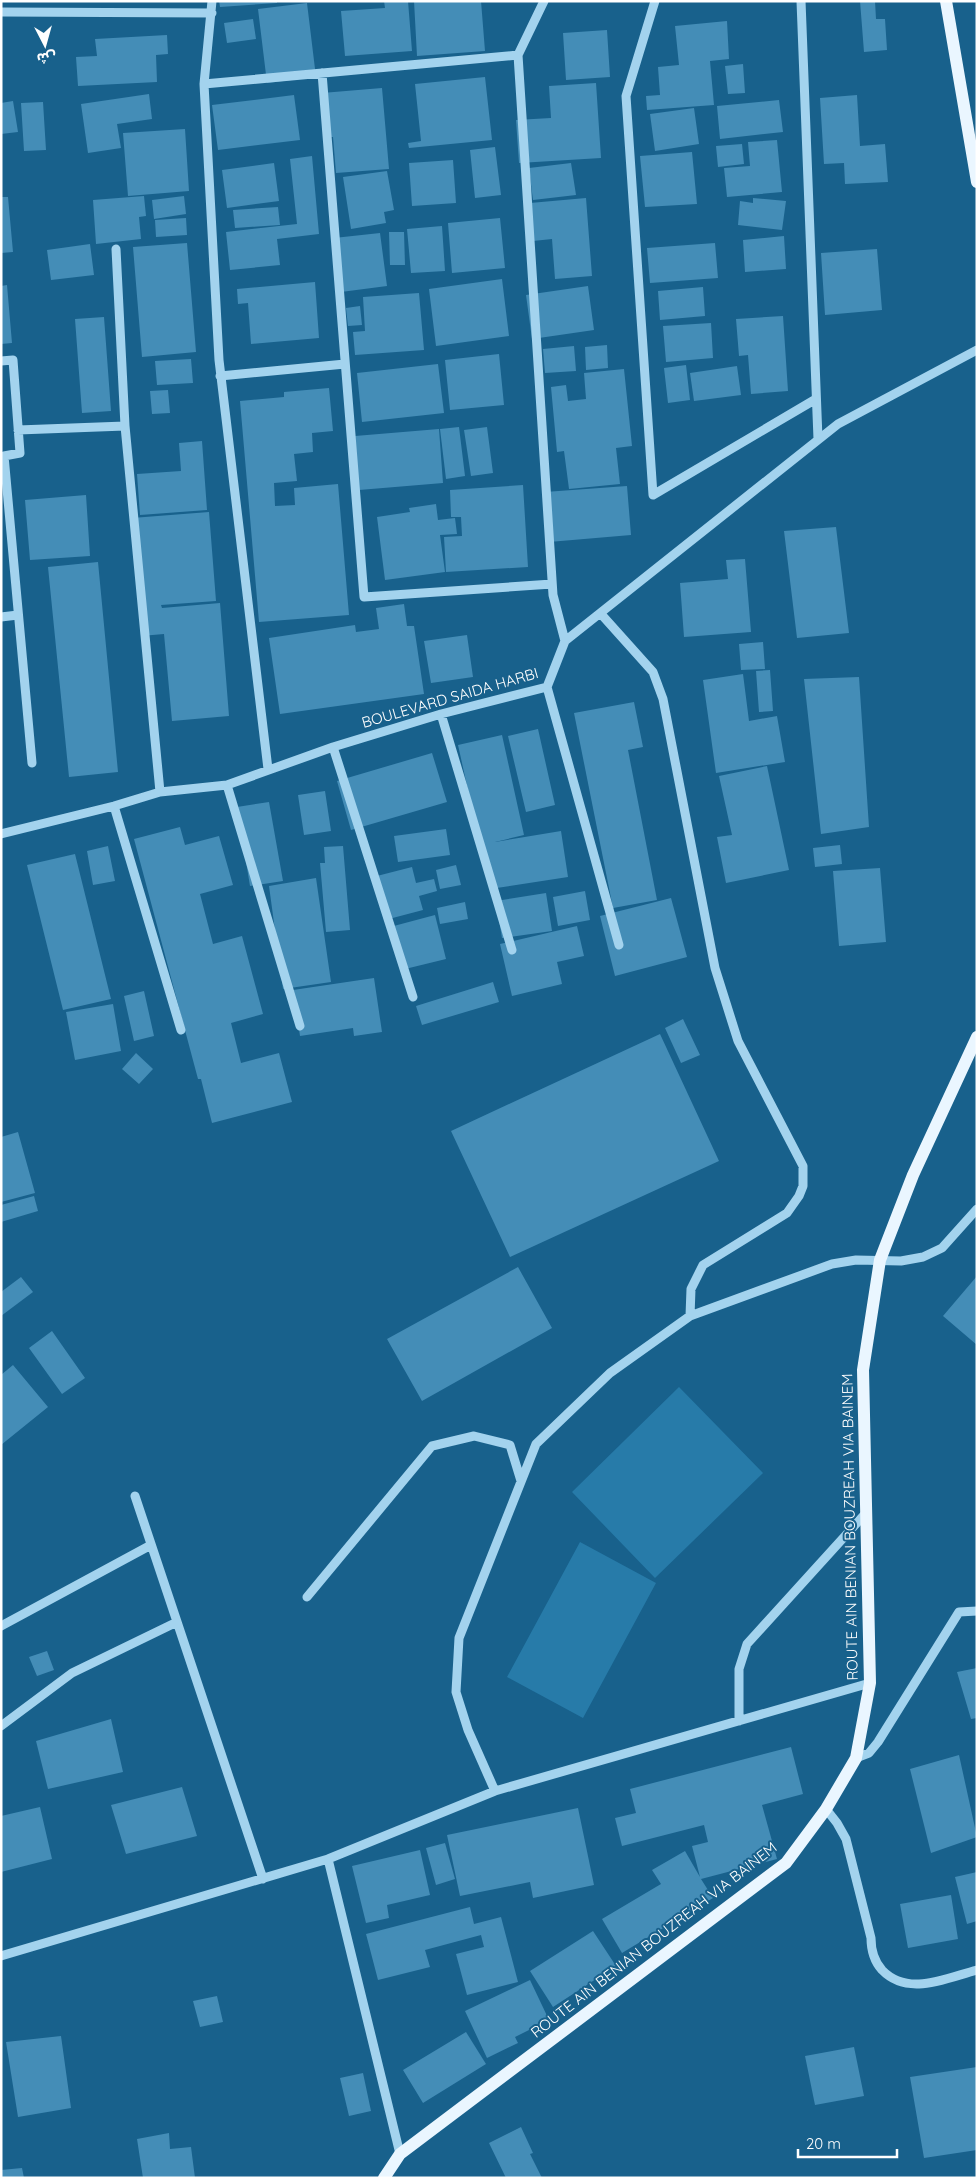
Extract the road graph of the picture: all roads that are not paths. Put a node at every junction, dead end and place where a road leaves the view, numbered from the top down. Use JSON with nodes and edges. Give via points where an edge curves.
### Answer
{"nodes":[{"id":1,"x":212,"y":1,"type":"edge"},
{"id":2,"x":544,"y":1,"type":"edge"},
{"id":3,"x":655,"y":1,"type":"edge"},
{"id":4,"x":801,"y":1,"type":"edge"},
{"id":5,"x":946,"y":1,"type":"edge"},
{"id":6,"x":1,"y":12,"type":"edge"},
{"id":7,"x":212,"y":13,"type":"junction"},
{"id":8,"x":518,"y":55,"type":"junction"},
{"id":9,"x":322,"y":73,"type":"junction"},
{"id":10,"x":204,"y":84,"type":"junction"},
{"id":11,"x":977,"y":182,"type":"edge"},
{"id":12,"x":116,"y":249,"type":"dead end"},
{"id":13,"x":977,"y":350,"type":"edge"},
{"id":14,"x":1,"y":361,"type":"edge"},
{"id":15,"x":345,"y":364,"type":"junction"},
{"id":16,"x":220,"y":376,"type":"junction"},
{"id":17,"x":816,"y":399,"type":"junction"},
{"id":18,"x":125,"y":426,"type":"junction"},
{"id":19,"x":18,"y":430,"type":"junction"},
{"id":20,"x":818,"y":439,"type":"junction"},
{"id":21,"x":3,"y":456,"type":"edge"},
{"id":22,"x":552,"y":584,"type":"junction"},
{"id":23,"x":601,"y":614,"type":"junction"},
{"id":24,"x":18,"y":615,"type":"junction"},
{"id":25,"x":1,"y":617,"type":"edge"},
{"id":26,"x":565,"y":641,"type":"junction"},
{"id":27,"x":547,"y":687,"type":"junction"},
{"id":28,"x":442,"y":714,"type":"junction"},
{"id":29,"x":333,"y":747,"type":"junction"},
{"id":30,"x":32,"y":763,"type":"dead end"},
{"id":31,"x":268,"y":769,"type":"junction"},
{"id":32,"x":227,"y":785,"type":"junction"},
{"id":33,"x":160,"y":792,"type":"junction"},
{"id":34,"x":114,"y":806,"type":"junction"},
{"id":35,"x":1,"y":834,"type":"edge"},
{"id":36,"x":619,"y":945,"type":"dead end"},
{"id":37,"x":512,"y":950,"type":"dead end"},
{"id":38,"x":413,"y":996,"type":"dead end"},
{"id":39,"x":300,"y":1026,"type":"dead end"},
{"id":40,"x":181,"y":1030,"type":"dead end"},
{"id":41,"x":977,"y":1037,"type":"edge"},
{"id":42,"x":977,"y":1209,"type":"edge"},
{"id":43,"x":880,"y":1260,"type":"junction"},
{"id":44,"x":690,"y":1316,"type":"junction"},
{"id":45,"x":521,"y":1481,"type":"junction"},
{"id":46,"x":135,"y":1496,"type":"dead end"},
{"id":47,"x":865,"y":1514,"type":"junction"},
{"id":48,"x":151,"y":1545,"type":"junction"},
{"id":49,"x":307,"y":1597,"type":"dead end"},
{"id":50,"x":977,"y":1610,"type":"edge"},
{"id":51,"x":177,"y":1622,"type":"junction"},
{"id":52,"x":1,"y":1626,"type":"edge"},
{"id":53,"x":870,"y":1683,"type":"junction"},
{"id":54,"x":739,"y":1721,"type":"junction"},
{"id":55,"x":1,"y":1726,"type":"edge"},
{"id":56,"x":856,"y":1758,"type":"junction"},
{"id":57,"x":495,"y":1791,"type":"junction"},
{"id":58,"x":826,"y":1809,"type":"junction"},
{"id":59,"x":328,"y":1860,"type":"junction"},
{"id":60,"x":264,"y":1879,"type":"junction"},
{"id":61,"x":1,"y":1956,"type":"edge"},
{"id":62,"x":977,"y":1970,"type":"edge"},
{"id":63,"x":400,"y":2154,"type":"junction"},
{"id":64,"x":384,"y":2178,"type":"edge"}],
"edges":[{"from":1,"to":7,"type":"street"},
{"from":2,"to":8,"type":"street"},
{"from":3,"to":17,"type":"street","via":[[626,96],[653,495]]},
{"from":4,"to":17,"type":"street"},
{"from":5,"to":11,"type":"main road"},
{"from":6,"to":7,"type":"street"},
{"from":7,"to":10,"type":"street"},
{"from":8,"to":9,"type":"street"},
{"from":8,"to":22,"type":"street"},
{"from":9,"to":10,"type":"street"},
{"from":9,"to":15,"type":"street"},
{"from":10,"to":16,"type":"street"},
{"from":12,"to":18,"type":"street"},
{"from":13,"to":20,"type":"street","via":[[838,424]]},
{"from":14,"to":19,"type":"street","via":[[12,360]]},
{"from":15,"to":16,"type":"street"},
{"from":15,"to":22,"type":"street","via":[[364,597]]},
{"from":16,"to":31,"type":"street"},
{"from":17,"to":20,"type":"street"},
{"from":18,"to":19,"type":"street"},
{"from":18,"to":33,"type":"street"},
{"from":19,"to":21,"type":"street","via":[[20,453]]},
{"from":20,"to":23,"type":"street"},
{"from":21,"to":24,"type":"street"},
{"from":22,"to":26,"type":"street"},
{"from":23,"to":26,"type":"street"},
{"from":23,"to":44,"type":"street","via":[[653,672],[663,699],[715,968],[738,1041],[803,1166],[801,1191],[787,1213],[703,1265],[691,1289]]},
{"from":24,"to":25,"type":"street"},
{"from":24,"to":30,"type":"street"},
{"from":26,"to":27,"type":"street","name":"BOULEVARD SAIDA HARBI"},
{"from":27,"to":28,"type":"street","name":"BOULEVARD SAIDA HARBI"},
{"from":27,"to":36,"type":"street"},
{"from":28,"to":29,"type":"street","name":"BOULEVARD SAIDA HARBI"},
{"from":28,"to":37,"type":"street"},
{"from":29,"to":31,"type":"street","name":"BOULEVARD SAIDA HARBI"},
{"from":29,"to":38,"type":"street"},
{"from":31,"to":32,"type":"street","name":"BOULEVARD SAIDA HARBI"},
{"from":32,"to":33,"type":"street","name":"BOULEVARD SAIDA HARBI"},
{"from":32,"to":39,"type":"street"},
{"from":33,"to":34,"type":"street","name":"BOULEVARD SAIDA HARBI"},
{"from":34,"to":35,"type":"street","name":"BOULEVARD SAIDA HARBI"},
{"from":34,"to":40,"type":"street"},
{"from":41,"to":43,"type":"main road","name":"ROUTE AIN BENIAN BOUZREAH VIA BAINEM","via":[[913,1175]]},
{"from":42,"to":43,"type":"street","via":[[942,1248],[901,1262]]},
{"from":43,"to":44,"type":"street","via":[[832,1264]]},
{"from":43,"to":47,"type":"main road","name":"ROUTE AIN BENIAN BOUZREAH VIA BAINEM","via":[[863,1370]]},
{"from":44,"to":45,"type":"street","via":[[610,1373],[536,1444]]},
{"from":45,"to":49,"type":"street","via":[[510,1445],[474,1436],[432,1446]]},
{"from":45,"to":57,"type":"street","via":[[459,1638],[456,1692],[468,1730]]},
{"from":46,"to":48,"type":"street"},
{"from":47,"to":53,"type":"main road","name":"ROUTE AIN BENIAN BOUZREAH VIA BAINEM"},
{"from":47,"to":54,"type":"street","via":[[748,1644],[739,1669]]},
{"from":48,"to":51,"type":"street"},
{"from":48,"to":52,"type":"street"},
{"from":50,"to":56,"type":"street","via":[[960,1612],[874,1748]]},
{"from":51,"to":55,"type":"street","via":[[72,1673]]},
{"from":51,"to":60,"type":"street"},
{"from":53,"to":54,"type":"street"},
{"from":53,"to":56,"type":"main road","name":"ROUTE AIN BENIAN BOUZREAH VIA BAINEM"},
{"from":54,"to":57,"type":"street"},
{"from":56,"to":58,"type":"main road","name":"ROUTE AIN BENIAN BOUZREAH VIA BAINEM"},
{"from":57,"to":59,"type":"street"},
{"from":58,"to":62,"type":"street","via":[[846,1839],[871,1948],[886,1974],[903,1984],[914,1985]]},
{"from":58,"to":63,"type":"main road","name":"ROUTE AIN BENIAN BOUZREAH VIA BAINEM","via":[[786,1863]]},
{"from":59,"to":60,"type":"street"},
{"from":59,"to":63,"type":"street"},
{"from":60,"to":61,"type":"street"},
{"from":63,"to":64,"type":"main road","name":"ROUTE AIN BENIAN BOUZREAH VIA BAINEM"}]}
